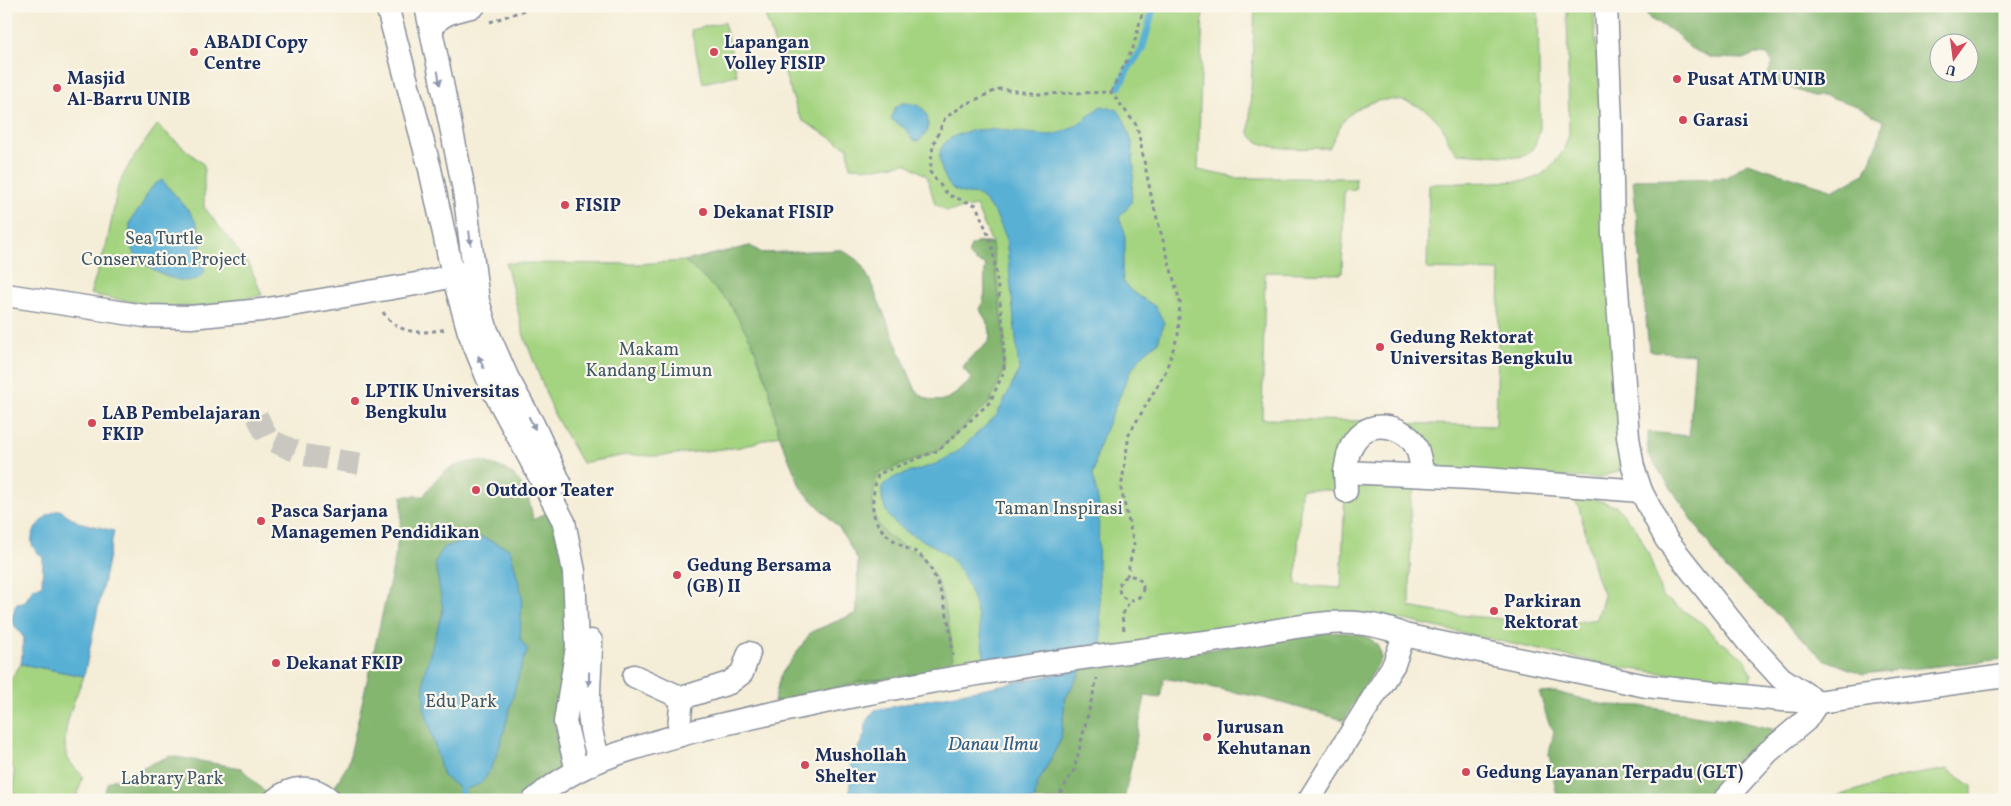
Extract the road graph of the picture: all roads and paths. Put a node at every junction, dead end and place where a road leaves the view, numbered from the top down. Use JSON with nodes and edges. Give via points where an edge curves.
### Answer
{"nodes":[{"id":1,"x":387,"y":6,"type":"edge"},
{"id":2,"x":426,"y":6,"type":"edge"},
{"id":3,"x":536,"y":6,"type":"edge"},
{"id":4,"x":1144,"y":6,"type":"edge"},
{"id":5,"x":1606,"y":6,"type":"edge"},
{"id":6,"x":478,"y":16,"type":"edge"},
{"id":7,"x":432,"y":30,"type":"junction"},
{"id":8,"x":1111,"y":92,"type":"junction"},
{"id":9,"x":463,"y":273,"type":"junction"},
{"id":10,"x":6,"y":295,"type":"edge"},
{"id":11,"x":382,"y":310,"type":"dead end"},
{"id":12,"x":452,"y":328,"type":"dead end"},
{"id":13,"x":1423,"y":475,"type":"junction"},
{"id":14,"x":1641,"y":491,"type":"junction"},
{"id":15,"x":1127,"y":576,"type":"junction"},
{"id":16,"x":1130,"y":600,"type":"junction"},
{"id":17,"x":1404,"y":635,"type":"junction"},
{"id":18,"x":749,"y":653,"type":"dead end"},
{"id":19,"x":1118,"y":653,"type":"junction"},
{"id":20,"x":634,"y":676,"type":"dead end"},
{"id":21,"x":2005,"y":676,"type":"edge"},
{"id":22,"x":955,"y":677,"type":"junction"},
{"id":23,"x":682,"y":698,"type":"junction"},
{"id":24,"x":1818,"y":702,"type":"junction"},
{"id":25,"x":678,"y":736,"type":"junction"},
{"id":26,"x":600,"y":760,"type":"junction"},
{"id":27,"x":577,"y":771,"type":"junction"},
{"id":28,"x":275,"y":800,"type":"edge"},
{"id":29,"x":330,"y":800,"type":"edge"},
{"id":30,"x":534,"y":800,"type":"edge"},
{"id":31,"x":1056,"y":800,"type":"edge"},
{"id":32,"x":1309,"y":800,"type":"edge"},
{"id":33,"x":1724,"y":800,"type":"edge"}],
"edges":[{"from":1,"to":9,"type":"lane","via":[[430,169]]},
{"from":2,"to":7,"type":"lane"},
{"from":3,"to":6,"type":"path"},
{"from":4,"to":8,"type":"path","via":[[1133,48]]},
{"from":5,"to":14,"type":"lane","via":[[1613,235],[1628,437]]},
{"from":6,"to":7,"type":"lane","via":[[441,16]]},
{"from":7,"to":9,"type":"lane","one_way":true,"via":[[439,80],[464,190]]},
{"from":8,"to":15,"type":"path","via":[[1137,126],[1152,200],[1180,302],[1178,335],[1165,372],[1129,434],[1121,489],[1134,544]]},
{"from":8,"to":22,"type":"path","via":[[1040,94],[999,89],[945,118],[933,145],[930,172],[948,195],[976,205],[992,244],[1004,332],[1004,371],[990,402],[939,450],[878,474],[872,508],[873,518],[881,530],[921,555],[930,569],[939,588],[951,639]]},
{"from":9,"to":10,"type":"lane","via":[[262,310],[191,317],[145,316]]},
{"from":9,"to":26,"type":"lane","one_way":true,"via":[[478,301],[506,377],[533,424],[577,527],[591,618],[588,715],[593,744]]},
{"from":27,"to":9,"type":"lane","one_way":true,"via":[[564,722],[577,647],[571,546],[564,522],[490,384],[469,332]]},
{"from":11,"to":12,"type":"path","via":[[388,320],[403,330],[421,333]]},
{"from":13,"to":13,"type":"lane","via":[[1346,482],[1350,448],[1363,431],[1378,427],[1402,431],[1417,449]]},
{"from":13,"to":14,"type":"lane"},
{"from":14,"to":24,"type":"lane","via":[[1666,539],[1747,641],[1781,678]]},
{"from":15,"to":16,"type":"path","via":[[1119,589],[1122,596]]},
{"from":15,"to":16,"type":"path","via":[[1136,576],[1143,584],[1140,596]]},
{"from":16,"to":19,"type":"path","via":[[1122,616]]},
{"from":17,"to":19,"type":"lane","via":[[1350,622],[1316,623],[1249,637]]},
{"from":17,"to":24,"type":"lane","via":[[1646,686]]},
{"from":17,"to":32,"type":"lane","via":[[1394,664]]},
{"from":18,"to":23,"type":"lane","via":[[742,673],[730,683]]},
{"from":19,"to":22,"type":"lane"},
{"from":19,"to":31,"type":"path","via":[[1097,677],[1074,770]]},
{"from":20,"to":23,"type":"lane"},
{"from":21,"to":24,"type":"lane"},
{"from":22,"to":25,"type":"lane","via":[[773,712]]},
{"from":23,"to":25,"type":"lane"},
{"from":24,"to":33,"type":"lane","via":[[1806,720],[1768,752]]},
{"from":25,"to":26,"type":"lane"},
{"from":26,"to":27,"type":"lane"},
{"from":27,"to":30,"type":"lane","via":[[554,783]]},
{"from":28,"to":29,"type":"lane","via":[[289,791],[306,788],[318,791]]}]}
